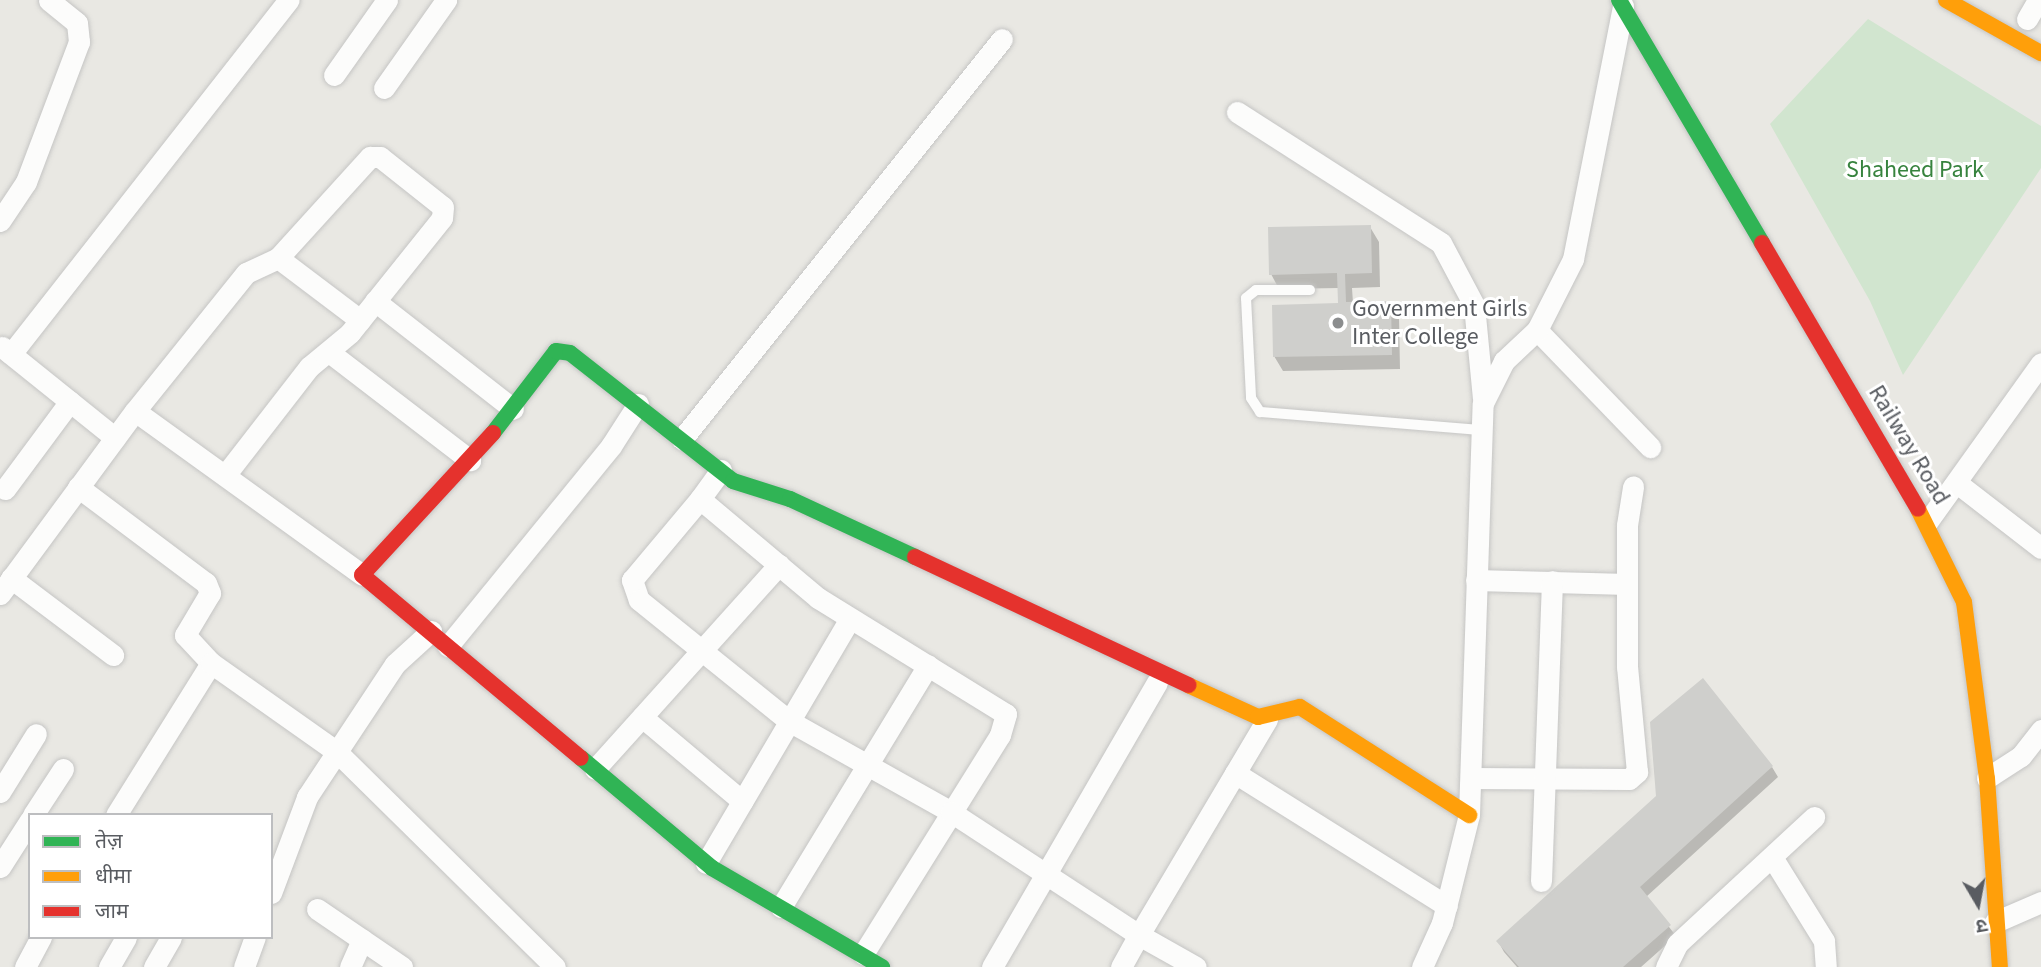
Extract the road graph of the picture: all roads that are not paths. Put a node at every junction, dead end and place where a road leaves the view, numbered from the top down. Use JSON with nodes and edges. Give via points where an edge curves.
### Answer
{"nodes":[{"id":1,"x":49,"y":0,"type":"edge"},
{"id":2,"x":289,"y":0,"type":"edge"},
{"id":3,"x":387,"y":0,"type":"edge"},
{"id":4,"x":446,"y":0,"type":"edge"},
{"id":5,"x":1946,"y":0,"type":"edge"},
{"id":6,"x":2038,"y":0,"type":"edge"},
{"id":7,"x":1621,"y":3,"type":"edge"},
{"id":8,"x":2028,"y":20,"type":"edge"},
{"id":9,"x":1002,"y":39,"type":"dead end"},
{"id":10,"x":2041,"y":53,"type":"edge"},
{"id":11,"x":334,"y":75,"type":"dead end"},
{"id":12,"x":384,"y":88,"type":"dead end"},
{"id":13,"x":1237,"y":112,"type":"dead end"},
{"id":14,"x":0,"y":221,"type":"edge"},
{"id":15,"x":278,"y":258,"type":"junction"},
{"id":16,"x":1310,"y":290,"type":"dead end"},
{"id":17,"x":374,"y":301,"type":"junction"},
{"id":18,"x":360,"y":320,"type":"junction"},
{"id":19,"x":1537,"y":330,"type":"junction"},
{"id":20,"x":3,"y":349,"type":"edge"},
{"id":21,"x":329,"y":352,"type":"junction"},
{"id":22,"x":2041,"y":363,"type":"edge"},
{"id":23,"x":70,"y":401,"type":"junction"},
{"id":24,"x":1483,"y":403,"type":"junction"},
{"id":25,"x":638,"y":404,"type":"junction"},
{"id":26,"x":513,"y":409,"type":"junction"},
{"id":27,"x":135,"y":411,"type":"junction"},
{"id":28,"x":1481,"y":430,"type":"junction"},
{"id":29,"x":115,"y":438,"type":"junction"},
{"id":30,"x":682,"y":439,"type":"junction"},
{"id":31,"x":1650,"y":447,"type":"dead end"},
{"id":32,"x":470,"y":460,"type":"junction"},
{"id":33,"x":721,"y":470,"type":"junction"},
{"id":34,"x":226,"y":474,"type":"junction"},
{"id":35,"x":1957,"y":483,"type":"junction"},
{"id":36,"x":1633,"y":486,"type":"dead end"},
{"id":37,"x":78,"y":488,"type":"junction"},
{"id":38,"x":5,"y":489,"type":"dead end"},
{"id":39,"x":699,"y":499,"type":"junction"},
{"id":40,"x":1928,"y":520,"type":"junction"},
{"id":41,"x":2041,"y":548,"type":"edge"},
{"id":42,"x":779,"y":565,"type":"junction"},
{"id":43,"x":362,"y":575,"type":"junction"},
{"id":44,"x":1476,"y":579,"type":"junction"},
{"id":45,"x":1552,"y":581,"type":"junction"},
{"id":46,"x":1627,"y":584,"type":"junction"},
{"id":47,"x":6,"y":586,"type":"edge"},
{"id":48,"x":850,"y":619,"type":"junction"},
{"id":49,"x":431,"y":631,"type":"junction"},
{"id":50,"x":448,"y":646,"type":"junction"},
{"id":51,"x":701,"y":650,"type":"junction"},
{"id":52,"x":113,"y":654,"type":"dead end"},
{"id":53,"x":211,"y":663,"type":"junction"},
{"id":54,"x":928,"y":664,"type":"junction"},
{"id":55,"x":1157,"y":682,"type":"dead end"},
{"id":56,"x":642,"y":716,"type":"junction"},
{"id":57,"x":1267,"y":719,"type":"junction"},
{"id":58,"x":789,"y":721,"type":"junction"},
{"id":59,"x":2041,"y":730,"type":"edge"},
{"id":60,"x":36,"y":734,"type":"dead end"},
{"id":61,"x":337,"y":752,"type":"junction"},
{"id":62,"x":866,"y":764,"type":"junction"},
{"id":63,"x":63,"y":769,"type":"dead end"},
{"id":64,"x":595,"y":769,"type":"junction"},
{"id":65,"x":1235,"y":773,"type":"junction"},
{"id":66,"x":1471,"y":778,"type":"junction"},
{"id":67,"x":1543,"y":778,"type":"junction"},
{"id":68,"x":1987,"y":778,"type":"junction"},
{"id":69,"x":0,"y":792,"type":"edge"},
{"id":70,"x":742,"y":801,"type":"junction"},
{"id":71,"x":951,"y":812,"type":"junction"},
{"id":72,"x":34,"y":813,"type":"edge"},
{"id":73,"x":117,"y":813,"type":"edge"},
{"id":74,"x":1469,"y":815,"type":"junction"},
{"id":75,"x":1814,"y":817,"type":"dead end"},
{"id":76,"x":28,"y":823,"type":"edge"},
{"id":77,"x":1772,"y":857,"type":"junction"},
{"id":78,"x":706,"y":863,"type":"junction"},
{"id":79,"x":0,"y":867,"type":"edge"},
{"id":80,"x":1043,"y":872,"type":"junction"},
{"id":81,"x":1541,"y":881,"type":"dead end"},
{"id":82,"x":273,"y":888,"type":"edge"},
{"id":83,"x":2041,"y":902,"type":"edge"},
{"id":84,"x":1447,"y":906,"type":"junction"},
{"id":85,"x":781,"y":907,"type":"junction"},
{"id":86,"x":317,"y":909,"type":"dead end"},
{"id":87,"x":1995,"y":922,"type":"junction"},
{"id":88,"x":1139,"y":935,"type":"junction"},
{"id":89,"x":40,"y":939,"type":"edge"},
{"id":90,"x":125,"y":939,"type":"edge"},
{"id":91,"x":170,"y":939,"type":"edge"},
{"id":92,"x":254,"y":939,"type":"edge"},
{"id":93,"x":362,"y":940,"type":"junction"},
{"id":94,"x":863,"y":954,"type":"junction"},
{"id":95,"x":25,"y":967,"type":"edge"},
{"id":96,"x":109,"y":967,"type":"edge"},
{"id":97,"x":154,"y":967,"type":"edge"},
{"id":98,"x":244,"y":967,"type":"edge"},
{"id":99,"x":350,"y":967,"type":"edge"},
{"id":100,"x":402,"y":967,"type":"edge"},
{"id":101,"x":555,"y":967,"type":"edge"},
{"id":102,"x":883,"y":967,"type":"edge"},
{"id":103,"x":992,"y":967,"type":"edge"},
{"id":104,"x":1121,"y":967,"type":"edge"},
{"id":105,"x":1196,"y":967,"type":"edge"},
{"id":106,"x":1422,"y":967,"type":"edge"},
{"id":107,"x":1666,"y":967,"type":"edge"},
{"id":108,"x":1826,"y":967,"type":"edge"},
{"id":109,"x":2000,"y":967,"type":"edge"}],
"edges":[{"from":1,"to":14,"type":"street","via":[[77,23],[79,42],[26,182]]},
{"from":2,"to":20,"type":"street"},
{"from":3,"to":11,"type":"street"},
{"from":4,"to":12,"type":"street"},
{"from":5,"to":10,"type":"street"},
{"from":6,"to":8,"type":"street"},
{"from":7,"to":19,"type":"street","via":[[1573,259]]},
{"from":7,"to":40,"type":"street","name":"Railway Road"},
{"from":9,"to":30,"type":"street"},
{"from":13,"to":24,"type":"street","via":[[1424,230],[1454,258],[1474,305]]},
{"from":15,"to":17,"type":"street","via":[[370,157],[380,157],[445,211]]},
{"from":15,"to":18,"type":"street"},
{"from":15,"to":27,"type":"street","via":[[246,272]]},
{"from":16,"to":28,"type":"lane","via":[[1256,290],[1245,298],[1251,398],[1260,412]]},
{"from":17,"to":18,"type":"street"},
{"from":17,"to":26,"type":"street"},
{"from":18,"to":21,"type":"street"},
{"from":19,"to":24,"type":"street","via":[[1504,361]]},
{"from":19,"to":31,"type":"street"},
{"from":20,"to":23,"type":"street"},
{"from":21,"to":32,"type":"street"},
{"from":21,"to":34,"type":"street","via":[[309,367]]},
{"from":22,"to":35,"type":"street"},
{"from":23,"to":29,"type":"street"},
{"from":23,"to":38,"type":"street"},
{"from":24,"to":28,"type":"street"},
{"from":25,"to":26,"type":"street","via":[[562,349]]},
{"from":25,"to":30,"type":"street"},
{"from":25,"to":50,"type":"street","via":[[611,446]]},
{"from":26,"to":32,"type":"street"},
{"from":27,"to":29,"type":"street"},
{"from":27,"to":34,"type":"street"},
{"from":28,"to":44,"type":"street"},
{"from":29,"to":37,"type":"street"},
{"from":30,"to":33,"type":"street"},
{"from":32,"to":43,"type":"street"},
{"from":33,"to":39,"type":"street"},
{"from":33,"to":57,"type":"street","via":[[733,481],[790,499]]},
{"from":34,"to":43,"type":"street"},
{"from":35,"to":40,"type":"street"},
{"from":35,"to":41,"type":"street"},
{"from":36,"to":46,"type":"street"},
{"from":37,"to":47,"type":"street"},
{"from":37,"to":53,"type":"street","via":[[206,583],[210,593],[185,635]]},
{"from":39,"to":42,"type":"street"},
{"from":39,"to":51,"type":"street","via":[[638,572],[632,589]]},
{"from":40,"to":68,"type":"street","name":"Railway Road","via":[[1964,602]]},
{"from":42,"to":48,"type":"street"},
{"from":42,"to":51,"type":"street"},
{"from":43,"to":49,"type":"street"},
{"from":44,"to":45,"type":"street"},
{"from":44,"to":66,"type":"street"},
{"from":45,"to":46,"type":"street"},
{"from":45,"to":67,"type":"street"},
{"from":46,"to":67,"type":"street","via":[[1637,772],[1629,779]]},
{"from":47,"to":52,"type":"street"},
{"from":48,"to":54,"type":"street"},
{"from":48,"to":58,"type":"street"},
{"from":49,"to":50,"type":"street"},
{"from":49,"to":61,"type":"street","via":[[396,664]]},
{"from":50,"to":64,"type":"street"},
{"from":51,"to":56,"type":"street"},
{"from":51,"to":58,"type":"street"},
{"from":53,"to":61,"type":"street"},
{"from":53,"to":73,"type":"street"},
{"from":54,"to":62,"type":"street"},
{"from":54,"to":71,"type":"street","via":[[1002,709],[1008,721]]},
{"from":55,"to":80,"type":"street"},
{"from":56,"to":64,"type":"street"},
{"from":56,"to":70,"type":"street"},
{"from":57,"to":65,"type":"street"},
{"from":57,"to":74,"type":"street","via":[[1300,707]]},
{"from":58,"to":62,"type":"street"},
{"from":58,"to":70,"type":"street"},
{"from":59,"to":68,"type":"street","via":[[2021,756]]},
{"from":60,"to":69,"type":"street"},
{"from":61,"to":82,"type":"street","via":[[307,797]]},
{"from":61,"to":101,"type":"street"},
{"from":62,"to":71,"type":"street"},
{"from":62,"to":85,"type":"street"},
{"from":63,"to":72,"type":"street"},
{"from":64,"to":78,"type":"street"},
{"from":65,"to":84,"type":"street"},
{"from":65,"to":88,"type":"street"},
{"from":66,"to":67,"type":"street"},
{"from":66,"to":74,"type":"street"},
{"from":67,"to":81,"type":"street"},
{"from":68,"to":87,"type":"street","name":"Railway Road"},
{"from":70,"to":78,"type":"street"},
{"from":71,"to":80,"type":"street"},
{"from":71,"to":94,"type":"street"},
{"from":74,"to":84,"type":"street"},
{"from":75,"to":77,"type":"street"},
{"from":76,"to":79,"type":"street"},
{"from":77,"to":107,"type":"street","via":[[1677,944]]},
{"from":77,"to":108,"type":"street","via":[[1824,941]]},
{"from":78,"to":85,"type":"street"},
{"from":80,"to":88,"type":"street"},
{"from":80,"to":103,"type":"street"},
{"from":83,"to":87,"type":"street"},
{"from":84,"to":106,"type":"street"},
{"from":85,"to":94,"type":"street"},
{"from":86,"to":93,"type":"street"},
{"from":87,"to":109,"type":"street","name":"Railway Road"},
{"from":88,"to":104,"type":"street"},
{"from":88,"to":105,"type":"street"},
{"from":89,"to":95,"type":"street"},
{"from":90,"to":96,"type":"street"},
{"from":91,"to":97,"type":"street"},
{"from":92,"to":98,"type":"street"},
{"from":93,"to":99,"type":"street"},
{"from":93,"to":100,"type":"street"},
{"from":94,"to":102,"type":"street"}]}
